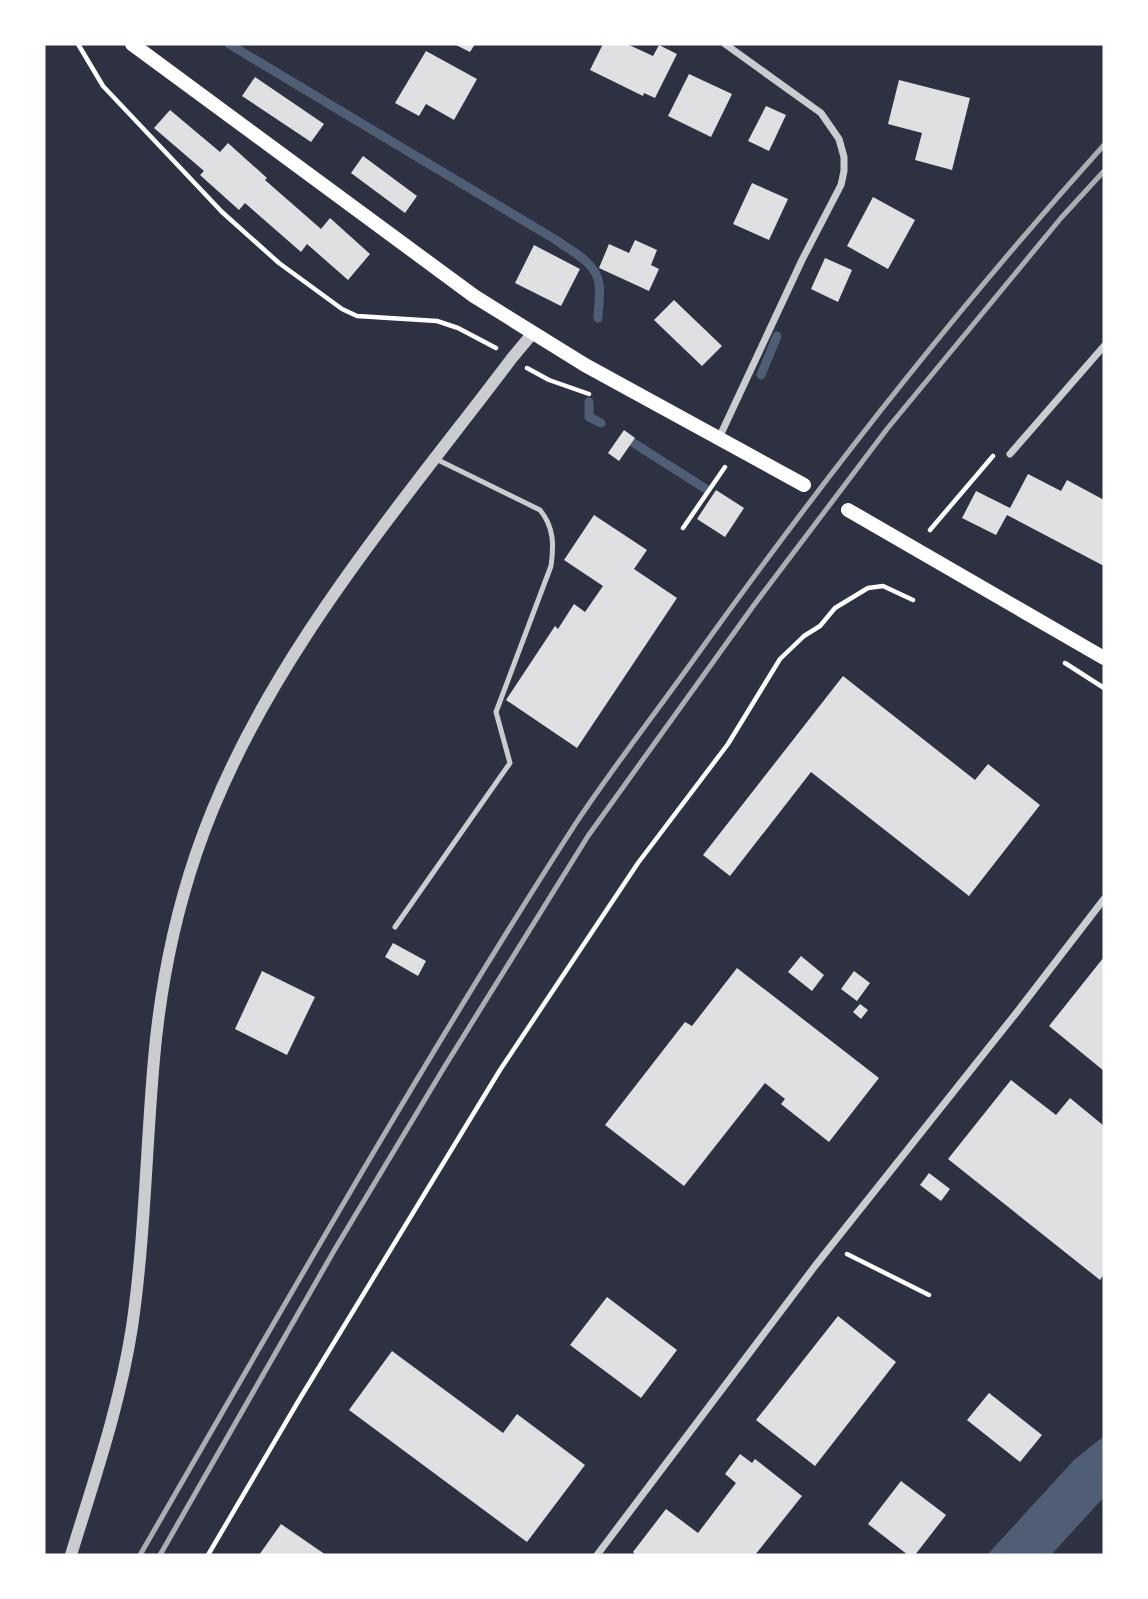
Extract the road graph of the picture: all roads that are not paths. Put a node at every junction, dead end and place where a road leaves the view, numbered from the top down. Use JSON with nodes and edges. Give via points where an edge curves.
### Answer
{"nodes":[{"id":1,"x":132,"y":44,"type":"edge"},
{"id":2,"x":725,"y":44,"type":"edge"},
{"id":3,"x":533,"y":334,"type":"junction"},
{"id":4,"x":1104,"y":346,"type":"edge"},
{"id":5,"x":719,"y":438,"type":"junction"},
{"id":6,"x":1010,"y":454,"type":"road end"},
{"id":7,"x":435,"y":459,"type":"junction"},
{"id":8,"x":804,"y":485,"type":"dead end"},
{"id":9,"x":848,"y":510,"type":"dead end"},
{"id":10,"x":1104,"y":658,"type":"edge"},
{"id":11,"x":1104,"y":899,"type":"edge"},
{"id":12,"x":394,"y":927,"type":"dead end"},
{"id":13,"x":71,"y":1555,"type":"edge"},
{"id":14,"x":597,"y":1555,"type":"edge"}],
"edges":[{"from":1,"to":3,"type":"main road","via":[[414,254]]},
{"from":2,"to":5,"type":"street","via":[[821,113],[839,139],[845,171]]},
{"from":3,"to":5,"type":"main road"},
{"from":3,"to":7,"type":"street"},
{"from":4,"to":6,"type":"street"},
{"from":5,"to":8,"type":"main road"},
{"from":7,"to":12,"type":"lane","via":[[540,510],[550,526],[553,551],[496,712],[510,763]]},
{"from":7,"to":13,"type":"street","via":[[273,687],[211,812],[195,856],[171,949],[157,1035],[132,1326],[114,1415]]},
{"from":9,"to":10,"type":"main road"},
{"from":11,"to":14,"type":"street","via":[[830,1246]]}]}
